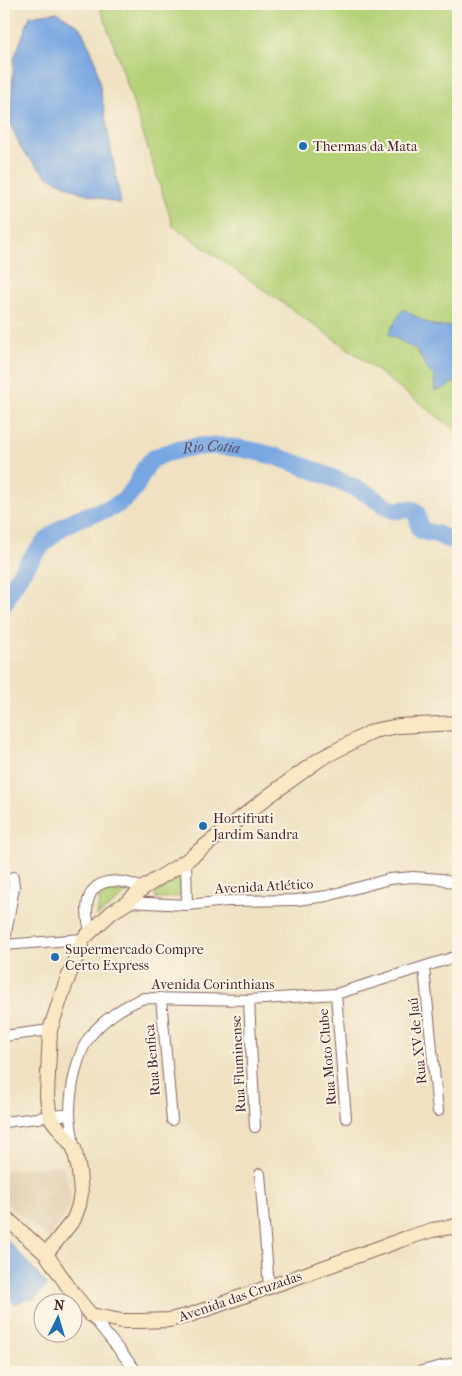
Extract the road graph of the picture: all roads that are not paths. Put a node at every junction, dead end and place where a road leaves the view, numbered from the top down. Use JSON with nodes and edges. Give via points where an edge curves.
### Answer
{"nodes":[{"id":1,"x":458,"y":723,"type":"edge"},
{"id":2,"x":186,"y":861,"type":"junction"},
{"id":3,"x":13,"y":877,"type":"dead end"},
{"id":4,"x":458,"y":885,"type":"edge"},
{"id":5,"x":143,"y":888,"type":"junction"},
{"id":6,"x":128,"y":902,"type":"junction"},
{"id":7,"x":187,"y":905,"type":"junction"},
{"id":8,"x":87,"y":935,"type":"junction"},
{"id":9,"x":4,"y":945,"type":"edge"},
{"id":10,"x":458,"y":956,"type":"edge"},
{"id":11,"x":424,"y":968,"type":"junction"},
{"id":12,"x":336,"y":994,"type":"junction"},
{"id":13,"x":161,"y":998,"type":"junction"},
{"id":14,"x":249,"y":1000,"type":"junction"},
{"id":15,"x":50,"y":1030,"type":"junction"},
{"id":16,"x":4,"y":1036,"type":"edge"},
{"id":17,"x":438,"y":1111,"type":"dead end"},
{"id":18,"x":70,"y":1114,"type":"junction"},
{"id":19,"x":50,"y":1118,"type":"junction"},
{"id":20,"x":346,"y":1118,"type":"dead end"},
{"id":21,"x":172,"y":1120,"type":"dead end"},
{"id":22,"x":4,"y":1122,"type":"edge"},
{"id":23,"x":255,"y":1127,"type":"dead end"},
{"id":24,"x":74,"y":1148,"type":"junction"},
{"id":25,"x":260,"y":1174,"type":"dead end"},
{"id":26,"x":4,"y":1216,"type":"edge"},
{"id":27,"x":458,"y":1226,"type":"edge"},
{"id":28,"x":46,"y":1254,"type":"junction"},
{"id":29,"x":269,"y":1287,"type":"junction"},
{"id":30,"x":91,"y":1315,"type":"junction"},
{"id":31,"x":458,"y":1362,"type":"edge"},
{"id":32,"x":137,"y":1372,"type":"edge"},
{"id":33,"x":418,"y":1372,"type":"edge"}],
"edges":[{"from":1,"to":2,"type":"street","via":[[398,726],[373,731],[320,759]]},
{"from":2,"to":5,"type":"street"},
{"from":2,"to":7,"type":"street"},
{"from":3,"to":9,"type":"street"},
{"from":4,"to":7,"type":"street","name":"Avenida Atlético","via":[[442,879],[413,877],[389,879],[327,896],[297,900]]},
{"from":5,"to":6,"type":"street"},
{"from":5,"to":8,"type":"street","via":[[117,881],[97,886],[88,899]]},
{"from":6,"to":7,"type":"street","name":"Avenida Atlético"},
{"from":6,"to":8,"type":"street"},
{"from":8,"to":9,"type":"street"},
{"from":8,"to":15,"type":"street","via":[[79,947]]},
{"from":10,"to":11,"type":"street","name":"Avenida Corinthians"},
{"from":11,"to":12,"type":"street","name":"Avenida Corinthians"},
{"from":11,"to":17,"type":"street","name":"Rua XV de Jaú"},
{"from":12,"to":14,"type":"street","name":"Avenida Corinthians"},
{"from":12,"to":20,"type":"street","name":"Rua Moto Clube"},
{"from":13,"to":14,"type":"street","name":"Avenida Corinthians"},
{"from":13,"to":18,"type":"street","name":"Avenida Corinthians","via":[[144,998],[129,1004],[90,1036],[74,1077]]},
{"from":13,"to":21,"type":"street","name":"Rua Benfica"},
{"from":14,"to":23,"type":"street","name":"Rua Fluminense"},
{"from":15,"to":16,"type":"street"},
{"from":15,"to":19,"type":"street","via":[[47,1096]]},
{"from":18,"to":19,"type":"street"},
{"from":18,"to":24,"type":"street","name":"Avenida Corinthians"},
{"from":19,"to":22,"type":"street"},
{"from":19,"to":24,"type":"street"},
{"from":24,"to":28,"type":"street","via":[[81,1193],[79,1205],[74,1219]]},
{"from":25,"to":29,"type":"street"},
{"from":26,"to":28,"type":"street"},
{"from":27,"to":29,"type":"street","name":"Avenida das Cruzadas","via":[[404,1239]]},
{"from":28,"to":30,"type":"street"},
{"from":29,"to":30,"type":"street","name":"Avenida das Cruzadas","via":[[190,1316],[169,1320],[122,1321]]},
{"from":30,"to":32,"type":"street"},
{"from":31,"to":33,"type":"street"}]}
